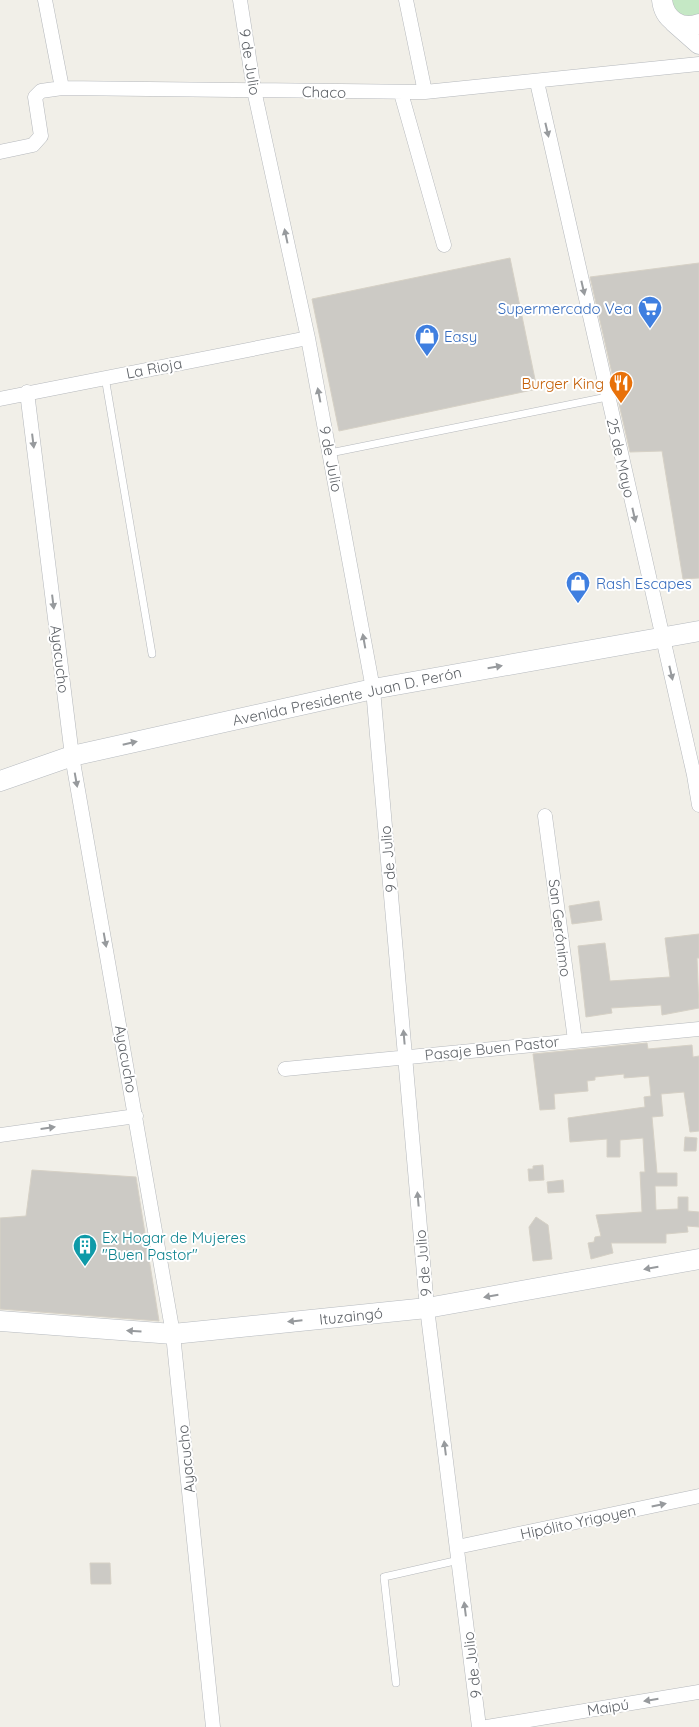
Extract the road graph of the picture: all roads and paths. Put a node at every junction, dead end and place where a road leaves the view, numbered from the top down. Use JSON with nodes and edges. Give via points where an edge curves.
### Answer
{"nodes":[{"id":1,"x":44,"y":0,"type":"edge"},
{"id":2,"x":240,"y":0,"type":"edge"},
{"id":3,"x":406,"y":0,"type":"edge"},
{"id":4,"x":664,"y":7,"type":"edge"},
{"id":5,"x":699,"y":24,"type":"edge"},
{"id":6,"x":699,"y":44,"type":"edge"},
{"id":7,"x":699,"y":64,"type":"edge"},
{"id":8,"x":537,"y":82,"type":"junction"},
{"id":9,"x":62,"y":88,"type":"junction"},
{"id":10,"x":254,"y":90,"type":"junction"},
{"id":11,"x":425,"y":92,"type":"junction"},
{"id":12,"x":401,"y":93,"type":"junction"},
{"id":13,"x":0,"y":152,"type":"edge"},
{"id":14,"x":444,"y":245,"type":"dead end"},
{"id":15,"x":308,"y":338,"type":"junction"},
{"id":16,"x":105,"y":377,"type":"junction"},
{"id":17,"x":27,"y":392,"type":"junction"},
{"id":18,"x":607,"y":397,"type":"junction"},
{"id":19,"x":0,"y":399,"type":"edge"},
{"id":20,"x":330,"y":453,"type":"junction"},
{"id":21,"x":699,"y":631,"type":"edge"},
{"id":22,"x":662,"y":637,"type":"junction"},
{"id":23,"x":152,"y":654,"type":"dead end"},
{"id":24,"x":373,"y":689,"type":"junction"},
{"id":25,"x":72,"y":756,"type":"junction"},
{"id":26,"x":697,"y":774,"type":"edge"},
{"id":27,"x":0,"y":781,"type":"edge"},
{"id":28,"x":699,"y":806,"type":"edge"},
{"id":29,"x":546,"y":816,"type":"dead end"},
{"id":30,"x":699,"y":1029,"type":"edge"},
{"id":31,"x":575,"y":1040,"type":"junction"},
{"id":32,"x":406,"y":1057,"type":"junction"},
{"id":33,"x":285,"y":1069,"type":"dead end"},
{"id":34,"x":136,"y":1116,"type":"junction"},
{"id":35,"x":0,"y":1135,"type":"edge"},
{"id":36,"x":699,"y":1259,"type":"edge"},
{"id":37,"x":427,"y":1308,"type":"junction"},
{"id":38,"x":0,"y":1321,"type":"edge"},
{"id":39,"x":173,"y":1334,"type":"junction"},
{"id":40,"x":699,"y":1496,"type":"edge"},
{"id":41,"x":458,"y":1553,"type":"junction"},
{"id":42,"x":396,"y":1683,"type":"dead end"},
{"id":43,"x":699,"y":1692,"type":"edge"},
{"id":44,"x":213,"y":1727,"type":"edge"},
{"id":45,"x":479,"y":1727,"type":"edge"},
{"id":46,"x":487,"y":1727,"type":"edge"}],
"edges":[{"from":1,"to":9,"type":"street"},
{"from":2,"to":10,"type":"street","name":"9 de Julio"},
{"from":3,"to":11,"type":"street"},
{"from":4,"to":5,"type":"street","via":[[686,26]]},
{"from":4,"to":6,"type":"street"},
{"from":7,"to":8,"type":"street","name":"Chaco"},
{"from":8,"to":11,"type":"street","name":"Chaco"},
{"from":8,"to":18,"type":"street","name":"25 de Mayo","one_way":true},
{"from":9,"to":10,"type":"street","name":"Chaco"},
{"from":9,"to":13,"type":"street","name":"Chaco","via":[[41,91],[35,97],[41,136],[33,145]]},
{"from":10,"to":12,"type":"street","name":"Chaco"},
{"from":15,"to":10,"type":"street","name":"9 de Julio","one_way":true},
{"from":11,"to":12,"type":"street","name":"Chaco"},
{"from":12,"to":14,"type":"street"},
{"from":15,"to":16,"type":"street","name":"La Rioja"},
{"from":20,"to":15,"type":"street","name":"9 de Julio","one_way":true},
{"from":16,"to":17,"type":"street","name":"La Rioja"},
{"from":16,"to":23,"type":"lane"},
{"from":17,"to":19,"type":"street","name":"La Rioja"},
{"from":17,"to":25,"type":"street","name":"Ayacucho","one_way":true},
{"from":18,"to":20,"type":"lane"},
{"from":18,"to":22,"type":"street","name":"25 de Mayo","one_way":true},
{"from":24,"to":20,"type":"street","name":"9 de Julio","one_way":true},
{"from":21,"to":22,"type":"street","name":"Avenida Presidente Juan D. Perón"},
{"from":24,"to":22,"type":"street","name":"Avenida Presidente Juan D. Perón","one_way":true},
{"from":22,"to":26,"type":"street","name":"25 de Mayo","one_way":true},
{"from":25,"to":24,"type":"street","name":"Avenida Presidente Juan D. Perón","one_way":true},
{"from":32,"to":24,"type":"street","name":"9 de Julio","one_way":true},
{"from":25,"to":27,"type":"street","name":"Avenida Presidente Juan D. Perón"},
{"from":25,"to":34,"type":"street","name":"Ayacucho","one_way":true},
{"from":26,"to":28,"type":"street","name":"25 de Mayo"},
{"from":29,"to":31,"type":"street","name":"San Gerónimo"},
{"from":30,"to":31,"type":"street","name":"Pasaje Buen Pastor"},
{"from":31,"to":32,"type":"street","name":"Pasaje Buen Pastor"},
{"from":32,"to":33,"type":"street","name":"Pasaje Buen Pastor"},
{"from":37,"to":32,"type":"street","name":"9 de Julio","one_way":true},
{"from":35,"to":34,"type":"street","one_way":true},
{"from":34,"to":39,"type":"street","name":"Ayacucho"},
{"from":36,"to":37,"type":"street","name":"Ituzaingó","one_way":true},
{"from":37,"to":39,"type":"street","name":"Ituzaingó","one_way":true},
{"from":41,"to":37,"type":"street","name":"9 de Julio","one_way":true},
{"from":39,"to":38,"type":"street","name":"Ituzaingó","one_way":true},
{"from":39,"to":44,"type":"street","name":"Ayacucho"},
{"from":41,"to":40,"type":"street","name":"Hipólito Yrigoyen","one_way":true},
{"from":41,"to":42,"type":"lane","via":[[384,1576]]},
{"from":45,"to":41,"type":"street","name":"9 de Julio","one_way":true},
{"from":43,"to":46,"type":"street","name":"Maipú","one_way":true}]}
